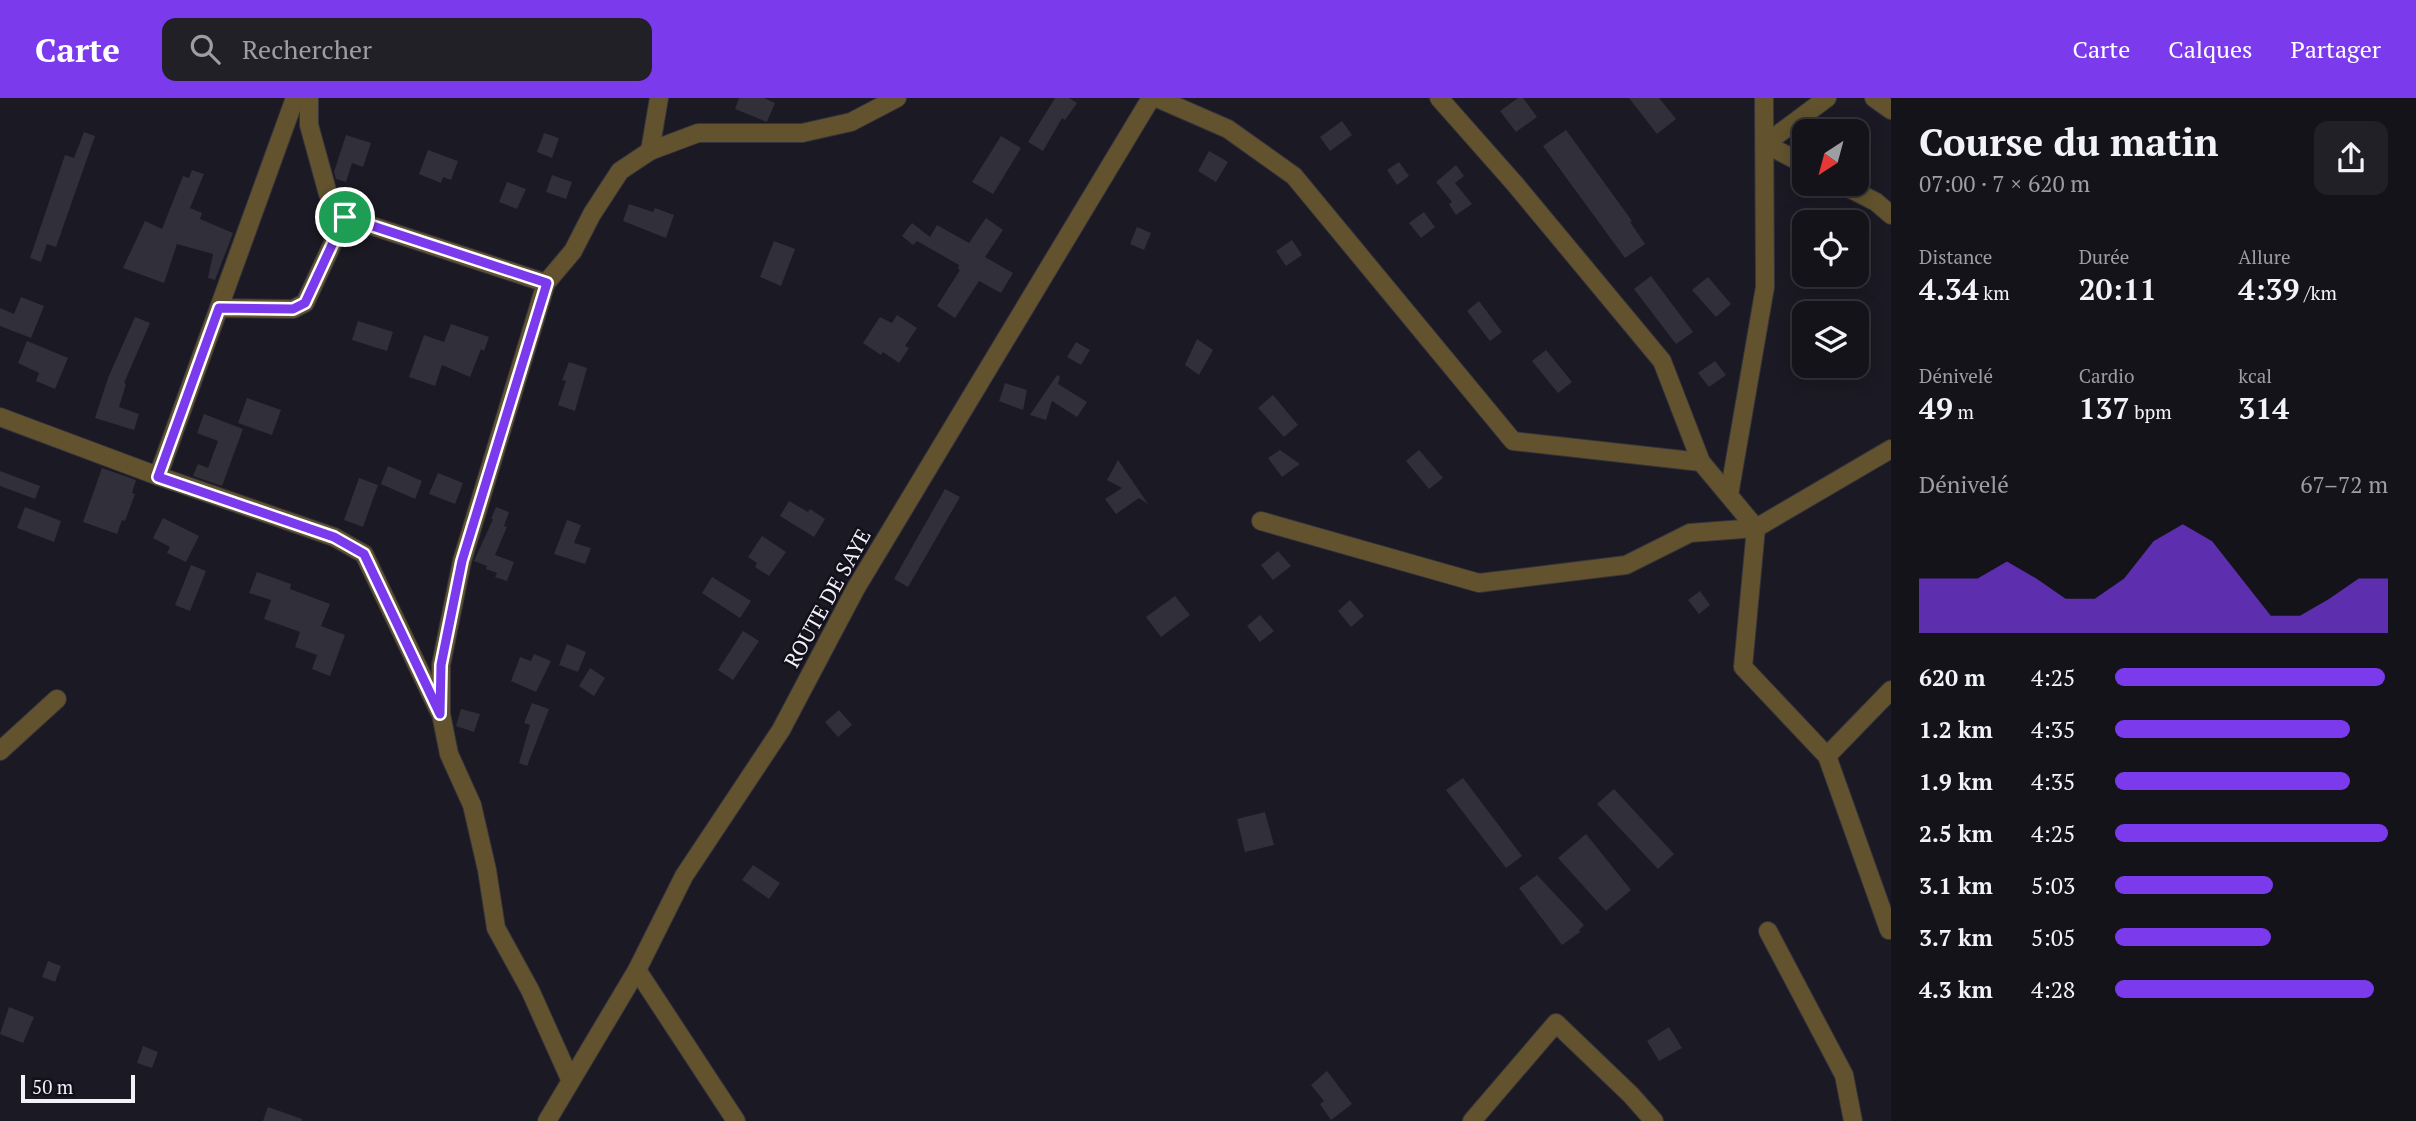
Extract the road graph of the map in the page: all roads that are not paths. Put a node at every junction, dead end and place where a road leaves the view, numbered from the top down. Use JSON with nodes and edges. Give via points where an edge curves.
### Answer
{"nodes":[{"id":1,"x":295,"y":98,"type":"edge"},
{"id":2,"x":309,"y":98,"type":"edge"},
{"id":3,"x":659,"y":98,"type":"edge"},
{"id":4,"x":897,"y":98,"type":"edge"},
{"id":5,"x":1151,"y":98,"type":"edge"},
{"id":6,"x":1157,"y":98,"type":"edge"},
{"id":7,"x":1439,"y":98,"type":"edge"},
{"id":8,"x":1764,"y":98,"type":"edge"},
{"id":9,"x":1827,"y":98,"type":"edge"},
{"id":10,"x":1874,"y":98,"type":"edge"},
{"id":11,"x":1891,"y":110,"type":"edge"},
{"id":12,"x":1765,"y":144,"type":"junction"},
{"id":13,"x":650,"y":151,"type":"junction"},
{"id":14,"x":1792,"y":158,"type":"edge"},
{"id":15,"x":1864,"y":196,"type":"edge"},
{"id":16,"x":1891,"y":215,"type":"edge"},
{"id":17,"x":345,"y":217,"type":"junction"},
{"id":18,"x":547,"y":283,"type":"junction"},
{"id":19,"x":219,"y":308,"type":"junction"},
{"id":20,"x":0,"y":417,"type":"edge"},
{"id":21,"x":1891,"y":449,"type":"edge"},
{"id":22,"x":1701,"y":462,"type":"junction"},
{"id":23,"x":158,"y":477,"type":"junction"},
{"id":24,"x":1729,"y":495,"type":"junction"},
{"id":25,"x":1261,"y":521,"type":"dead end"},
{"id":26,"x":1756,"y":528,"type":"junction"},
{"id":27,"x":1891,"y":690,"type":"edge"},
{"id":28,"x":57,"y":699,"type":"dead end"},
{"id":29,"x":440,"y":714,"type":"junction"},
{"id":30,"x":0,"y":751,"type":"edge"},
{"id":31,"x":1827,"y":756,"type":"junction"},
{"id":32,"x":1768,"y":931,"type":"dead end"},
{"id":33,"x":1890,"y":931,"type":"edge"},
{"id":34,"x":637,"y":970,"type":"junction"},
{"id":35,"x":570,"y":1079,"type":"junction"},
{"id":36,"x":547,"y":1121,"type":"edge"},
{"id":37,"x":736,"y":1121,"type":"edge"},
{"id":38,"x":1472,"y":1121,"type":"edge"},
{"id":39,"x":1654,"y":1121,"type":"edge"},
{"id":40,"x":1853,"y":1121,"type":"edge"}],
"edges":[{"from":1,"to":19,"type":"street"},
{"from":2,"to":17,"type":"street","via":[[309,125],[328,194]]},
{"from":3,"to":13,"type":"street"},
{"from":4,"to":13,"type":"street","via":[[851,122],[802,133],[698,133]]},
{"from":5,"to":34,"type":"street","name":"ROUTE DE SAYE","via":[[856,588],[781,730],[684,876]]},
{"from":6,"to":22,"type":"street","via":[[1228,129],[1293,176],[1513,441]]},
{"from":7,"to":22,"type":"street","via":[[1662,361]]},
{"from":8,"to":12,"type":"street"},
{"from":9,"to":12,"type":"street"},
{"from":10,"to":11,"type":"street"},
{"from":12,"to":14,"type":"street"},
{"from":12,"to":24,"type":"street","via":[[1765,287]]},
{"from":13,"to":18,"type":"street","via":[[620,171],[573,251]]},
{"from":15,"to":16,"type":"street"},
{"from":17,"to":18,"type":"street"},
{"from":17,"to":19,"type":"street","via":[[305,303],[293,309]]},
{"from":18,"to":29,"type":"street","via":[[462,561],[441,665]]},
{"from":19,"to":23,"type":"street"},
{"from":20,"to":23,"type":"street"},
{"from":21,"to":26,"type":"street"},
{"from":22,"to":24,"type":"street"},
{"from":23,"to":29,"type":"street","via":[[334,537],[364,554]]},
{"from":24,"to":26,"type":"street"},
{"from":25,"to":26,"type":"street","via":[[1479,583],[1626,565],[1690,533]]},
{"from":26,"to":31,"type":"street","via":[[1743,667]]},
{"from":27,"to":31,"type":"street"},
{"from":28,"to":30,"type":"street"},
{"from":29,"to":35,"type":"street","via":[[449,754],[471,804],[496,928]]},
{"from":31,"to":33,"type":"street"},
{"from":32,"to":40,"type":"street","via":[[1844,1075]]},
{"from":34,"to":35,"type":"street","name":"ROUTE DE SAYE"},
{"from":34,"to":37,"type":"street"},
{"from":35,"to":36,"type":"street","name":"ROUTE DE SAYE"},
{"from":38,"to":39,"type":"street","via":[[1556,1023]]}]}
